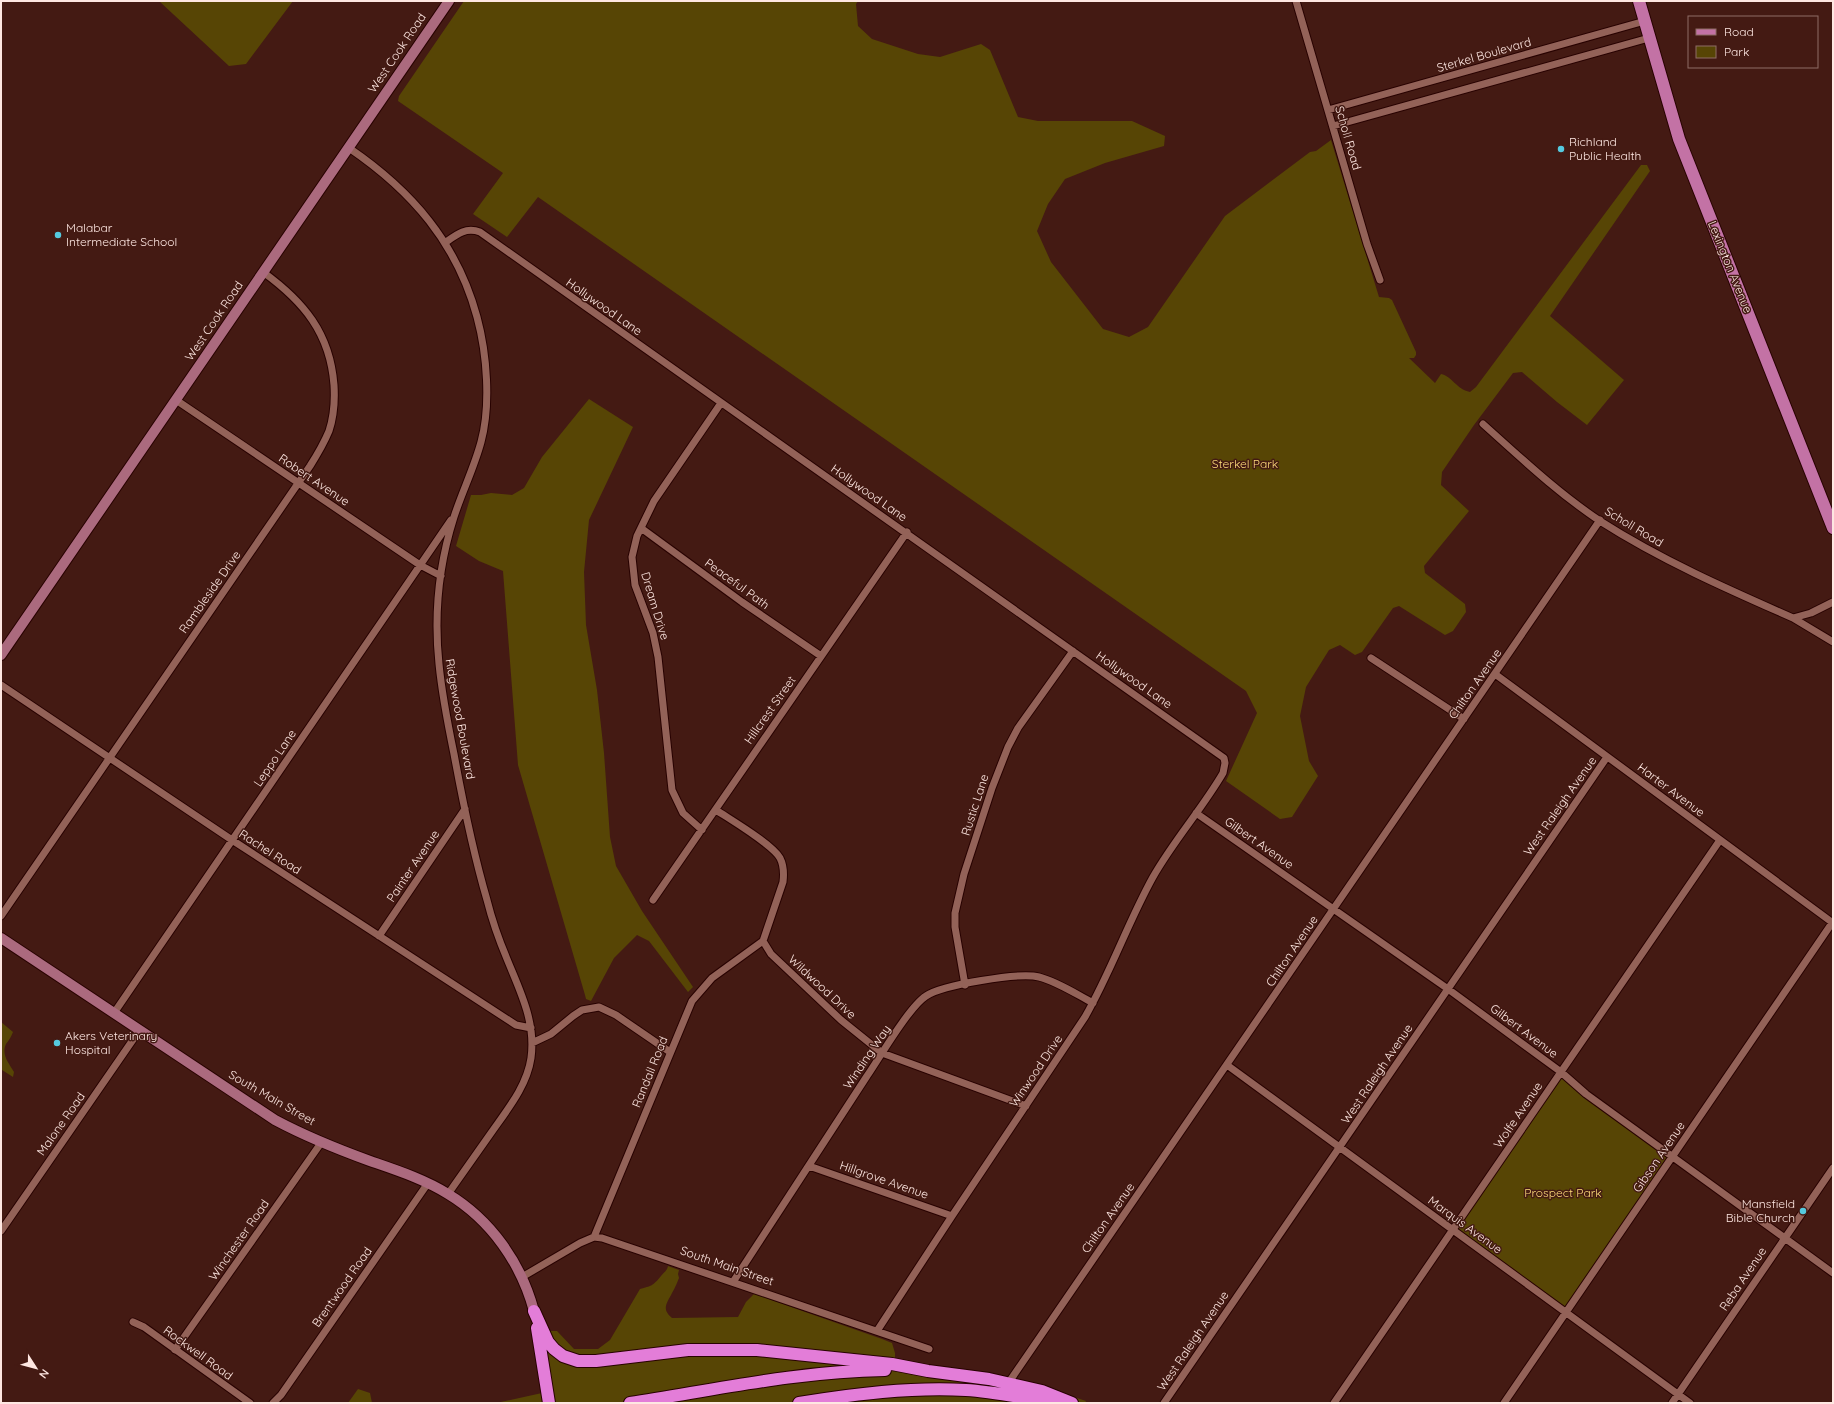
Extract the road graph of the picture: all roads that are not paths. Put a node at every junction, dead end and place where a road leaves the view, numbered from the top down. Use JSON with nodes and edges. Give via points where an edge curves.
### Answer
{"nodes":[{"id":1,"x":449,"y":1,"type":"edge"},
{"id":2,"x":1296,"y":1,"type":"edge"},
{"id":3,"x":1639,"y":1,"type":"edge"},
{"id":4,"x":1645,"y":21,"type":"junction"},
{"id":5,"x":1649,"y":38,"type":"junction"},
{"id":6,"x":1328,"y":110,"type":"junction"},
{"id":7,"x":1333,"y":126,"type":"junction"},
{"id":8,"x":349,"y":148,"type":"junction"},
{"id":9,"x":446,"y":242,"type":"junction"},
{"id":10,"x":263,"y":272,"type":"junction"},
{"id":11,"x":1380,"y":280,"type":"dead end"},
{"id":12,"x":176,"y":400,"type":"junction"},
{"id":13,"x":721,"y":403,"type":"junction"},
{"id":14,"x":1483,"y":424,"type":"dead end"},
{"id":15,"x":298,"y":484,"type":"junction"},
{"id":16,"x":454,"y":516,"type":"junction"},
{"id":17,"x":1600,"y":520,"type":"junction"},
{"id":18,"x":641,"y":528,"type":"junction"},
{"id":19,"x":1833,"y":528,"type":"edge"},
{"id":20,"x":907,"y":532,"type":"junction"},
{"id":21,"x":420,"y":565,"type":"junction"},
{"id":22,"x":441,"y":576,"type":"junction"},
{"id":23,"x":1833,"y":602,"type":"edge"},
{"id":24,"x":1793,"y":618,"type":"junction"},
{"id":25,"x":1833,"y":642,"type":"edge"},
{"id":26,"x":1073,"y":651,"type":"junction"},
{"id":27,"x":1,"y":655,"type":"edge"},
{"id":28,"x":821,"y":656,"type":"junction"},
{"id":29,"x":1371,"y":658,"type":"dead end"},
{"id":30,"x":1495,"y":674,"type":"junction"},
{"id":31,"x":1,"y":685,"type":"edge"},
{"id":32,"x":1464,"y":719,"type":"junction"},
{"id":33,"x":1608,"y":757,"type":"junction"},
{"id":34,"x":109,"y":758,"type":"junction"},
{"id":35,"x":465,"y":809,"type":"junction"},
{"id":36,"x":716,"y":810,"type":"junction"},
{"id":37,"x":1196,"y":813,"type":"junction"},
{"id":38,"x":702,"y":830,"type":"junction"},
{"id":39,"x":232,"y":840,"type":"junction"},
{"id":40,"x":1720,"y":840,"type":"junction"},
{"id":41,"x":653,"y":900,"type":"dead end"},
{"id":42,"x":1334,"y":909,"type":"junction"},
{"id":43,"x":1,"y":916,"type":"edge"},
{"id":44,"x":1833,"y":923,"type":"edge"},
{"id":45,"x":379,"y":936,"type":"junction"},
{"id":46,"x":1,"y":938,"type":"edge"},
{"id":47,"x":763,"y":941,"type":"junction"},
{"id":48,"x":965,"y":984,"type":"junction"},
{"id":49,"x":1448,"y":989,"type":"junction"},
{"id":50,"x":1093,"y":1003,"type":"junction"},
{"id":51,"x":114,"y":1013,"type":"junction"},
{"id":52,"x":531,"y":1028,"type":"junction"},
{"id":53,"x":139,"y":1031,"type":"junction"},
{"id":54,"x":532,"y":1044,"type":"junction"},
{"id":55,"x":670,"y":1052,"type":"junction"},
{"id":56,"x":882,"y":1053,"type":"junction"},
{"id":57,"x":1227,"y":1065,"type":"junction"},
{"id":58,"x":1561,"y":1072,"type":"junction"},
{"id":59,"x":1026,"y":1106,"type":"junction"},
{"id":60,"x":321,"y":1143,"type":"junction"},
{"id":61,"x":1340,"y":1147,"type":"junction"},
{"id":62,"x":1673,"y":1156,"type":"junction"},
{"id":63,"x":809,"y":1166,"type":"junction"},
{"id":64,"x":1833,"y":1168,"type":"edge"},
{"id":65,"x":428,"y":1183,"type":"junction"},
{"id":66,"x":448,"y":1194,"type":"junction"},
{"id":67,"x":952,"y":1216,"type":"junction"},
{"id":68,"x":1453,"y":1229,"type":"junction"},
{"id":69,"x":1,"y":1231,"type":"edge"},
{"id":70,"x":594,"y":1238,"type":"junction"},
{"id":71,"x":1785,"y":1238,"type":"junction"},
{"id":72,"x":1833,"y":1273,"type":"edge"},
{"id":73,"x":522,"y":1277,"type":"junction"},
{"id":74,"x":733,"y":1282,"type":"junction"},
{"id":75,"x":534,"y":1311,"type":"junction"},
{"id":76,"x":1565,"y":1313,"type":"junction"},
{"id":77,"x":133,"y":1322,"type":"dead end"},
{"id":78,"x":877,"y":1331,"type":"junction"},
{"id":79,"x":929,"y":1349,"type":"dead end"},
{"id":80,"x":175,"y":1350,"type":"junction"},
{"id":81,"x":928,"y":1371,"type":"junction"},
{"id":82,"x":1008,"y":1383,"type":"junction"},
{"id":83,"x":1002,"y":1394,"type":"junction"},
{"id":84,"x":1678,"y":1394,"type":"junction"},
{"id":85,"x":250,"y":1403,"type":"edge"},
{"id":86,"x":272,"y":1403,"type":"edge"},
{"id":87,"x":549,"y":1403,"type":"edge"},
{"id":88,"x":630,"y":1403,"type":"edge"},
{"id":89,"x":799,"y":1403,"type":"edge"},
{"id":90,"x":1063,"y":1403,"type":"edge"},
{"id":91,"x":1072,"y":1403,"type":"edge"},
{"id":92,"x":1164,"y":1403,"type":"edge"},
{"id":93,"x":1334,"y":1403,"type":"edge"},
{"id":94,"x":1504,"y":1403,"type":"edge"},
{"id":95,"x":1672,"y":1403,"type":"edge"},
{"id":96,"x":1690,"y":1403,"type":"edge"}],
"edges":[{"from":1,"to":8,"type":"main road","name":"West Cook Road"},
{"from":2,"to":6,"type":"street","name":"Scholl Road"},
{"from":3,"to":4,"type":"main road","name":"Lexington Avenue"},
{"from":4,"to":5,"type":"main road","name":"Lexington Avenue"},
{"from":4,"to":6,"type":"street","name":"Sterkel Boulevard"},
{"from":5,"to":7,"type":"street"},
{"from":5,"to":19,"type":"main road","name":"Lexington Avenue","via":[[1679,139]]},
{"from":6,"to":7,"type":"street","name":"Scholl Road"},
{"from":7,"to":11,"type":"street","name":"Scholl Road"},
{"from":8,"to":9,"type":"street","name":"Ridgewood Boulevard","via":[[398,188],[430,220]]},
{"from":8,"to":10,"type":"main road","name":"West Cook Road"},
{"from":9,"to":13,"type":"street","name":"Hollywood Lane","via":[[465,230],[480,232]]},
{"from":9,"to":16,"type":"street","name":"Ridgewood Boulevard","via":[[467,286],[478,318],[486,394],[481,442]]},
{"from":10,"to":12,"type":"main road","name":"West Cook Road"},
{"from":10,"to":15,"type":"street","name":"Rambleside Drive","via":[[289,293],[309,314],[323,336],[331,361],[334,393],[332,419],[324,442]]},
{"from":12,"to":15,"type":"street","name":"Robert Avenue"},
{"from":12,"to":27,"type":"main road","name":"West Cook Road"},
{"from":13,"to":18,"type":"street","name":"Dream Drive","via":[[654,501]]},
{"from":13,"to":20,"type":"street","name":"Hollywood Lane"},
{"from":14,"to":17,"type":"street","name":"Scholl Road","via":[[1536,472]]},
{"from":15,"to":21,"type":"street","name":"Robert Avenue"},
{"from":15,"to":34,"type":"street","name":"Rambleside Drive"},
{"from":16,"to":21,"type":"street","name":"Leppo Lane"},
{"from":16,"to":22,"type":"street","name":"Ridgewood Boulevard"},
{"from":17,"to":24,"type":"street","name":"Scholl Road","via":[[1676,565]]},
{"from":17,"to":30,"type":"street","name":"Chilton Avenue"},
{"from":18,"to":28,"type":"street","name":"Peaceful Path"},
{"from":18,"to":38,"type":"street","name":"Dream Drive","via":[[634,544],[633,578],[653,633],[658,656],[671,782],[675,799],[683,813]]},
{"from":20,"to":26,"type":"street","name":"Hollywood Lane"},
{"from":20,"to":28,"type":"street","name":"Hillcrest Street"},
{"from":21,"to":22,"type":"street","name":"Robert Avenue"},
{"from":21,"to":39,"type":"street","name":"Leppo Lane"},
{"from":22,"to":35,"type":"street","name":"Ridgewood Boulevard","via":[[438,662]]},
{"from":23,"to":24,"type":"street","via":[[1811,613]]},
{"from":24,"to":25,"type":"street","name":"Scholl Road"},
{"from":26,"to":37,"type":"street","name":"Hollywood Lane","via":[[1224,758],[1223,773]]},
{"from":26,"to":48,"type":"street","name":"Rustic Lane","via":[[1018,728],[1008,747],[969,859],[955,913]]},
{"from":28,"to":36,"type":"street","name":"Hillcrest Street"},
{"from":29,"to":32,"type":"street"},
{"from":30,"to":32,"type":"street","name":"Chilton Avenue"},
{"from":30,"to":33,"type":"street","name":"Harter Avenue"},
{"from":31,"to":34,"type":"street","name":"Rachel Road"},
{"from":32,"to":42,"type":"street","name":"Chilton Avenue"},
{"from":33,"to":40,"type":"street","name":"Harter Avenue"},
{"from":33,"to":49,"type":"street","name":"West Raleigh Avenue"},
{"from":34,"to":39,"type":"street","name":"Rachel Road"},
{"from":34,"to":43,"type":"street","name":"Rambleside Drive"},
{"from":35,"to":45,"type":"street","name":"Painter Avenue"},
{"from":35,"to":52,"type":"street","name":"Ridgewood Boulevard","via":[[486,897],[528,1012]]},
{"from":36,"to":38,"type":"street","name":"Hillcrest Street"},
{"from":36,"to":47,"type":"street","via":[[768,846],[780,859],[783,882]]},
{"from":37,"to":42,"type":"street","name":"Gilbert Avenue"},
{"from":37,"to":50,"type":"street","name":"Winwood Drive","via":[[1169,850],[1140,902],[1110,972]]},
{"from":38,"to":41,"type":"street","name":"Hillcrest Street"},
{"from":39,"to":45,"type":"street","name":"Rachel Road"},
{"from":39,"to":51,"type":"street","name":"Leppo Lane"},
{"from":40,"to":44,"type":"street","name":"Harter Avenue"},
{"from":40,"to":58,"type":"street","name":"Wolfe Avenue"},
{"from":42,"to":49,"type":"street","name":"Gilbert Avenue"},
{"from":42,"to":57,"type":"street","name":"Chilton Avenue"},
{"from":44,"to":62,"type":"street","name":"Gibson Avenue"},
{"from":45,"to":52,"type":"street","name":"Rachel Road","via":[[516,1026]]},
{"from":46,"to":51,"type":"main road","name":"South Main Street"},
{"from":47,"to":55,"type":"street","name":"Randall Road","via":[[705,984],[692,1002]]},
{"from":47,"to":56,"type":"street","name":"Wildwood Drive","via":[[771,954],[841,1020]]},
{"from":48,"to":50,"type":"street","name":"Winding Way","via":[[1014,976],[1038,977],[1062,986]]},
{"from":48,"to":56,"type":"street","name":"Winding Way","via":[[935,991],[926,996],[909,1014]]},
{"from":49,"to":58,"type":"street","name":"Gilbert Avenue"},
{"from":49,"to":61,"type":"street","name":"West Raleigh Avenue"},
{"from":50,"to":59,"type":"street","name":"Winwood Drive"},
{"from":51,"to":53,"type":"main road","name":"South Main Street"},
{"from":52,"to":54,"type":"street","name":"Ridgewood Boulevard"},
{"from":53,"to":60,"type":"main road","name":"South Main Street","via":[[261,1111]]},
{"from":53,"to":69,"type":"street","name":"Malone Road"},
{"from":54,"to":55,"type":"street","via":[[551,1034],[582,1010],[599,1007],[616,1015]]},
{"from":54,"to":66,"type":"street","name":"Ridgewood Boulevard","via":[[521,1088]]},
{"from":55,"to":70,"type":"street","name":"Randall Road"},
{"from":56,"to":59,"type":"street","name":"Wildwood Drive"},
{"from":56,"to":63,"type":"street","name":"Winding Way"},
{"from":57,"to":61,"type":"street","name":"Marquis Avenue"},
{"from":57,"to":82,"type":"street","name":"Chilton Avenue"},
{"from":58,"to":62,"type":"street","name":"Gilbert Avenue","via":[[1586,1094]]},
{"from":58,"to":68,"type":"street","name":"Wolfe Avenue"},
{"from":59,"to":67,"type":"street","name":"Winwood Drive"},
{"from":60,"to":65,"type":"main road","name":"South Main Street"},
{"from":60,"to":80,"type":"street","name":"Winchester Road"},
{"from":61,"to":68,"type":"street","name":"Marquis Avenue"},
{"from":61,"to":92,"type":"street","name":"West Raleigh Avenue"},
{"from":62,"to":71,"type":"street","name":"Gilbert Avenue"},
{"from":62,"to":76,"type":"street","name":"Gibson Avenue"},
{"from":63,"to":67,"type":"street","name":"Hillgrove Avenue"},
{"from":63,"to":74,"type":"street","name":"Winding Way"},
{"from":64,"to":71,"type":"street","name":"Reba Avenue"},
{"from":65,"to":66,"type":"main road","name":"South Main Street"},
{"from":65,"to":86,"type":"street","name":"Brentwood Road","via":[[281,1395]]},
{"from":66,"to":73,"type":"main road","name":"South Main Street","via":[[468,1208],[495,1234]]},
{"from":67,"to":78,"type":"street","name":"Winwood Drive"},
{"from":68,"to":76,"type":"street","name":"Marquis Avenue"},
{"from":68,"to":93,"type":"street","name":"Wolfe Avenue"},
{"from":70,"to":73,"type":"street","via":[[580,1242]]},
{"from":70,"to":74,"type":"street","name":"South Main Street","via":[[602,1238]]},
{"from":71,"to":72,"type":"street","name":"Gilbert Avenue"},
{"from":71,"to":84,"type":"street","name":"Reba Avenue"},
{"from":73,"to":75,"type":"main road","name":"South Main Street"},
{"from":74,"to":78,"type":"street","name":"South Main Street"},
{"from":75,"to":81,"type":"highway","via":[[548,1342],[554,1349],[563,1356],[578,1361],[596,1361],[664,1351],[730,1349],[885,1363]]},
{"from":75,"to":87,"type":"highway"},
{"from":76,"to":84,"type":"street","name":"Marquis Avenue"},
{"from":76,"to":94,"type":"street","name":"Gibson Avenue"},
{"from":77,"to":80,"type":"street","name":"Rockwell Road"},
{"from":78,"to":79,"type":"street","name":"South Main Street"},
{"from":80,"to":85,"type":"street","name":"Rockwell Road"},
{"from":81,"to":82,"type":"highway"},
{"from":81,"to":88,"type":"highway","via":[[867,1370],[819,1374]]},
{"from":82,"to":83,"type":"street","name":"Chilton Avenue"},
{"from":82,"to":91,"type":"highway","via":[[1042,1391]]},
{"from":83,"to":89,"type":"highway","via":[[965,1390],[905,1390]]},
{"from":83,"to":90,"type":"highway"},
{"from":84,"to":95,"type":"street","name":"Reba Avenue"},
{"from":84,"to":96,"type":"street","name":"Marquis Avenue"}]}
